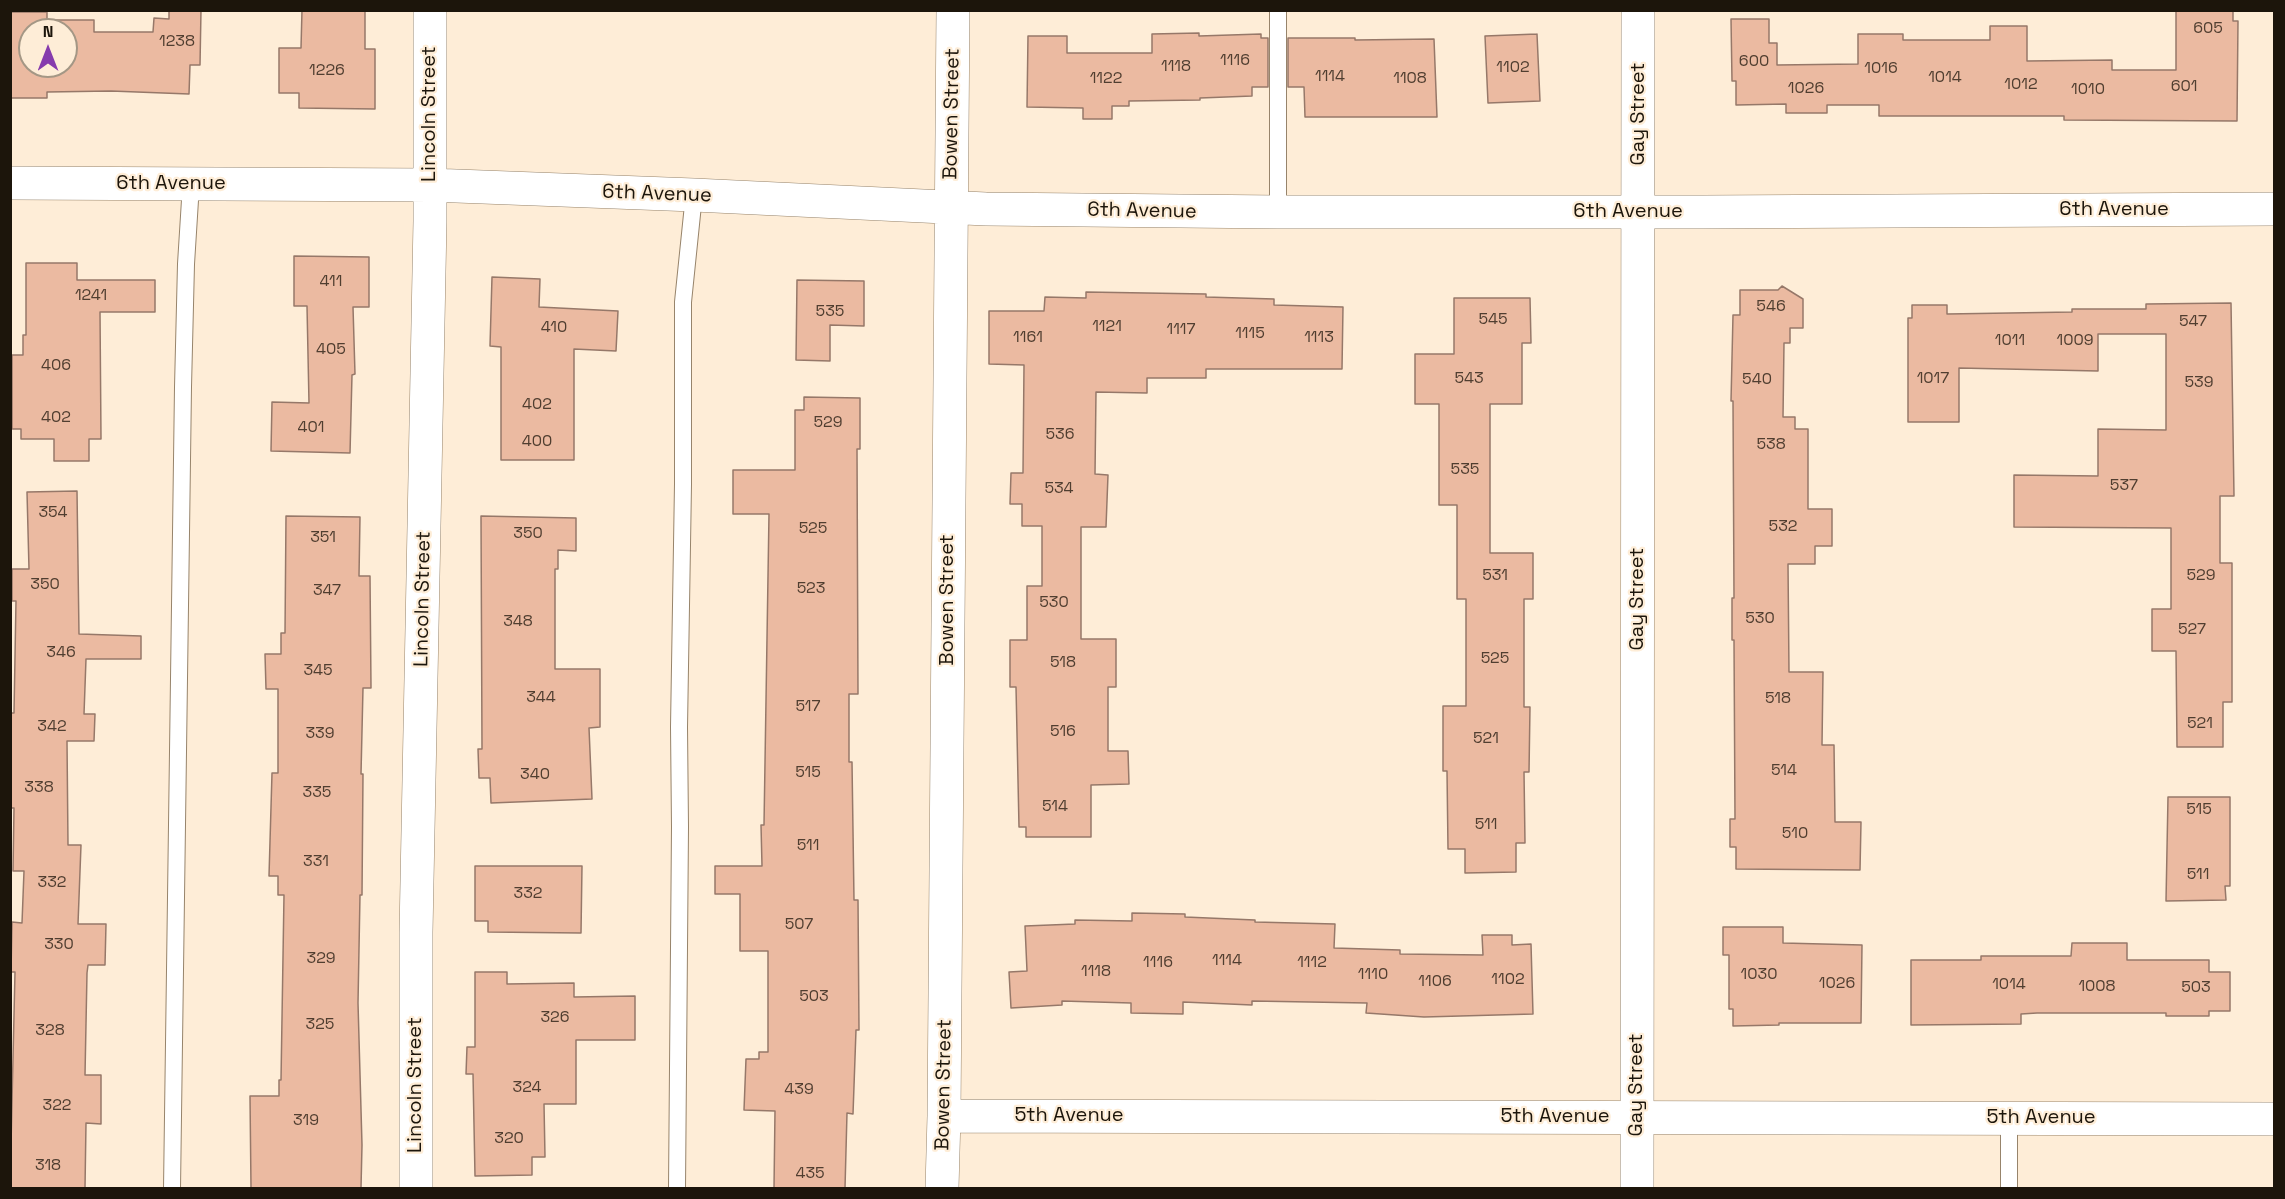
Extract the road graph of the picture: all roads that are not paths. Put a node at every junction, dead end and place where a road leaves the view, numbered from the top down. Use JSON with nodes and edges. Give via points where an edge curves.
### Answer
{"nodes":[{"id":1,"x":430,"y":10,"type":"edge"},
{"id":2,"x":953,"y":10,"type":"edge"},
{"id":3,"x":1278,"y":10,"type":"edge"},
{"id":4,"x":1638,"y":10,"type":"edge"},
{"id":5,"x":10,"y":183,"type":"edge"},
{"id":6,"x":191,"y":184,"type":"junction"},
{"id":7,"x":430,"y":185,"type":"junction"},
{"id":8,"x":694,"y":195,"type":"junction"},
{"id":9,"x":951,"y":209,"type":"junction"},
{"id":10,"x":2274,"y":209,"type":"edge"},
{"id":11,"x":1278,"y":212,"type":"junction"},
{"id":12,"x":1639,"y":212,"type":"junction"},
{"id":13,"x":944,"y":1116,"type":"junction"},
{"id":14,"x":1637,"y":1118,"type":"junction"},
{"id":15,"x":2009,"y":1118,"type":"junction"},
{"id":16,"x":2274,"y":1119,"type":"edge"},
{"id":17,"x":172,"y":1188,"type":"edge"},
{"id":18,"x":416,"y":1188,"type":"edge"},
{"id":19,"x":676,"y":1188,"type":"edge"},
{"id":20,"x":942,"y":1188,"type":"edge"},
{"id":21,"x":1637,"y":1188,"type":"edge"},
{"id":22,"x":2009,"y":1188,"type":"edge"}],
"edges":[{"from":1,"to":7,"type":"street","name":"Lincoln Street"},
{"from":2,"to":9,"type":"street","name":"Bowen Street"},
{"from":3,"to":11,"type":"lane"},
{"from":4,"to":12,"type":"street","name":"Gay Street"},
{"from":5,"to":6,"type":"street","name":"6th Avenue"},
{"from":6,"to":7,"type":"street","name":"6th Avenue"},
{"from":6,"to":17,"type":"lane","via":[[183,387]]},
{"from":7,"to":8,"type":"street","name":"6th Avenue"},
{"from":7,"to":18,"type":"street","name":"Lincoln Street"},
{"from":8,"to":9,"type":"street","name":"6th Avenue"},
{"from":8,"to":19,"type":"lane","via":[[683,302]]},
{"from":9,"to":11,"type":"street","name":"6th Avenue"},
{"from":9,"to":13,"type":"street","name":"Bowen Street"},
{"from":10,"to":12,"type":"street","name":"6th Avenue"},
{"from":11,"to":12,"type":"street","name":"6th Avenue"},
{"from":12,"to":14,"type":"street","name":"Gay Street"},
{"from":13,"to":14,"type":"street","name":"5th Avenue"},
{"from":13,"to":20,"type":"street","name":"Bowen Street"},
{"from":14,"to":15,"type":"street","name":"5th Avenue"},
{"from":14,"to":21,"type":"street","name":"Gay Street"},
{"from":15,"to":16,"type":"street","name":"5th Avenue"},
{"from":15,"to":22,"type":"lane"}]}
